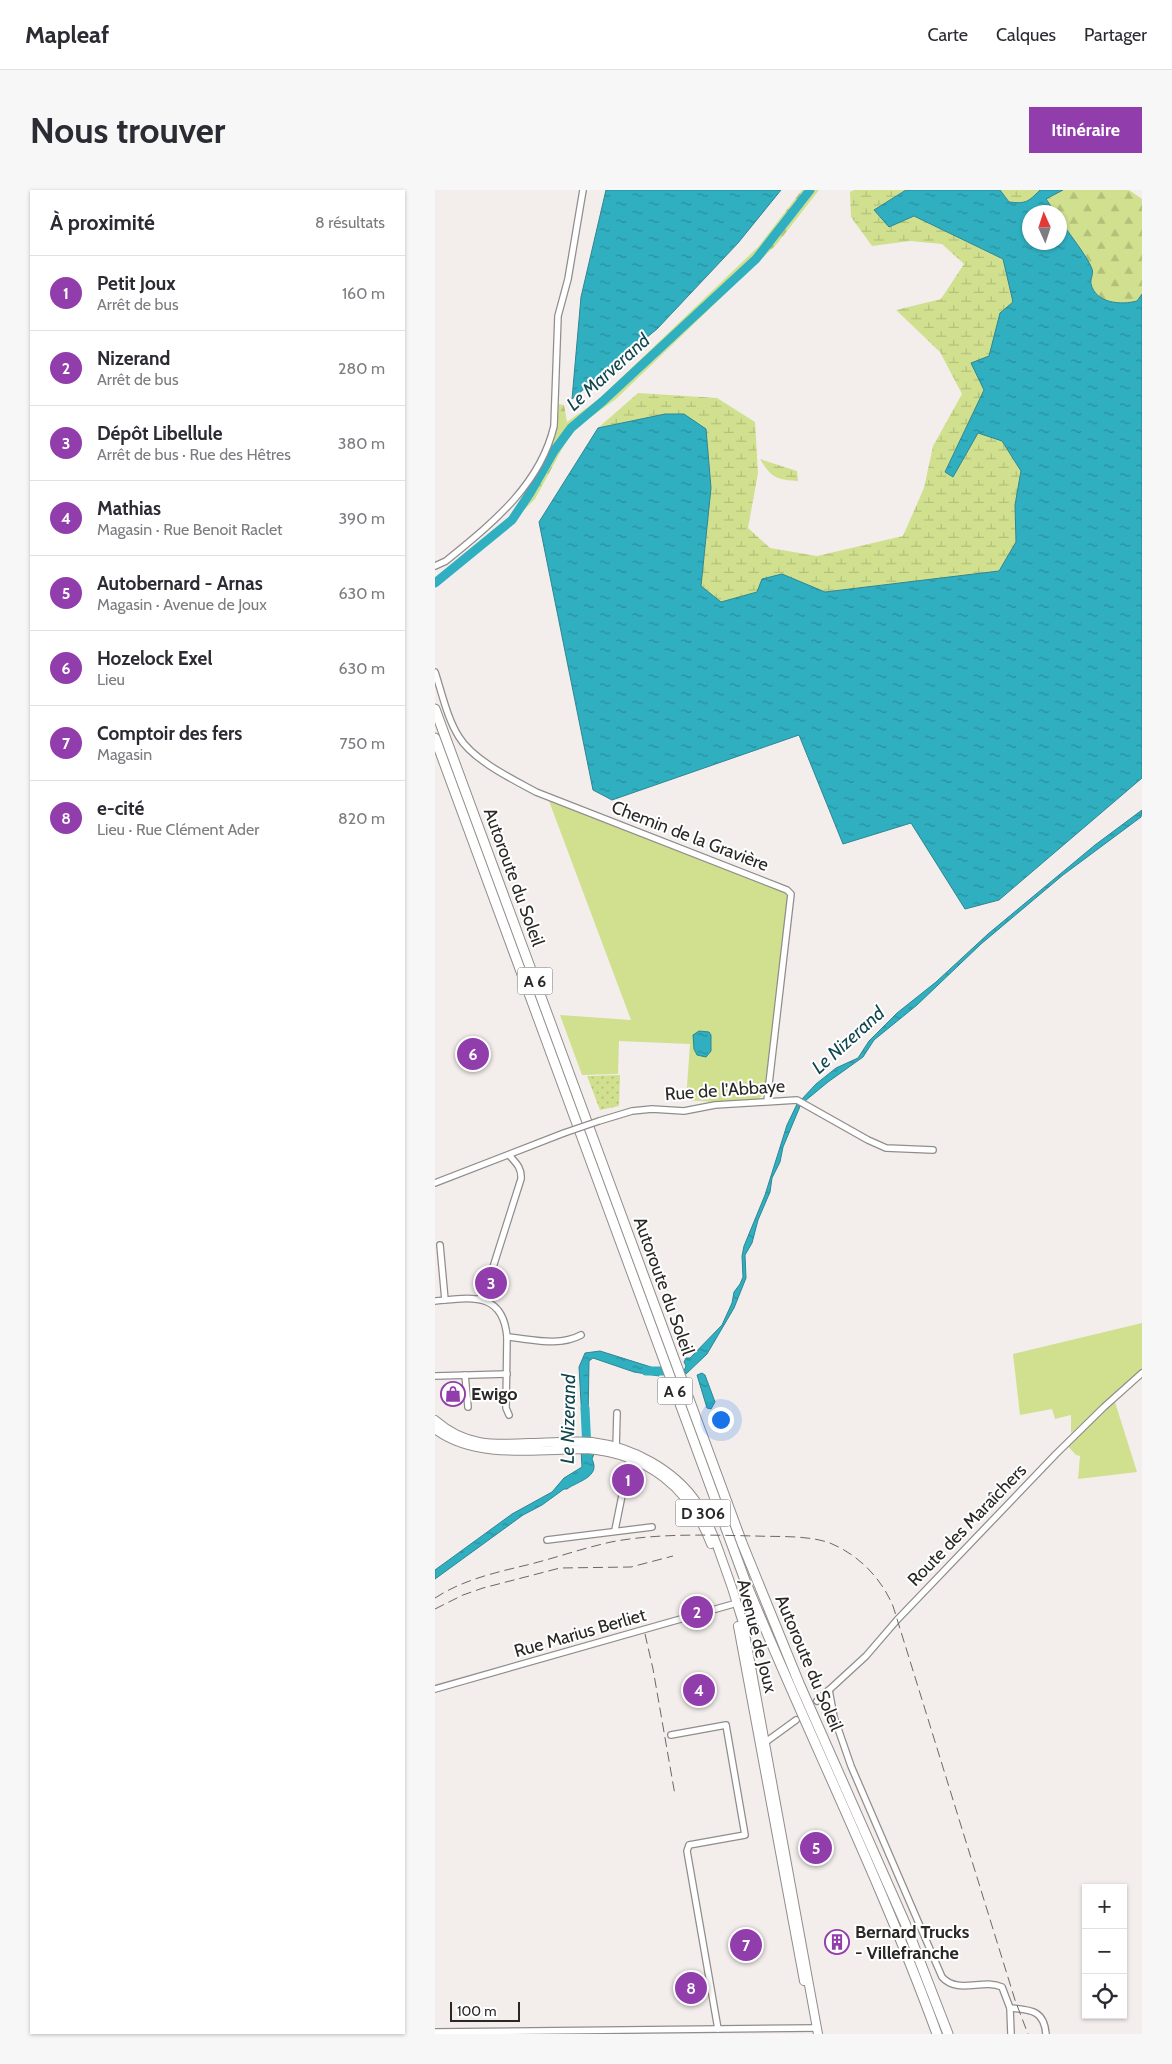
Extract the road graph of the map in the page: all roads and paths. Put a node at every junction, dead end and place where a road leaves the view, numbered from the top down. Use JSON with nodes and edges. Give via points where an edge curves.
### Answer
{"nodes":[{"id":1,"x":583,"y":190,"type":"edge"},
{"id":2,"x":435,"y":566,"type":"edge"},
{"id":3,"x":435,"y":672,"type":"edge"},
{"id":4,"x":435,"y":708,"type":"edge"},
{"id":5,"x":435,"y":738,"type":"edge"},
{"id":6,"x":767,"y":1101,"type":"junction"},
{"id":7,"x":933,"y":1150,"type":"dead end"},
{"id":8,"x":509,"y":1155,"type":"junction"},
{"id":9,"x":435,"y":1183,"type":"edge"},
{"id":10,"x":440,"y":1245,"type":"dead end"},
{"id":11,"x":480,"y":1298,"type":"junction"},
{"id":12,"x":445,"y":1300,"type":"junction"},
{"id":13,"x":435,"y":1301,"type":"edge"},
{"id":14,"x":581,"y":1335,"type":"dead end"},
{"id":15,"x":507,"y":1337,"type":"junction"},
{"id":16,"x":1142,"y":1373,"type":"edge"},
{"id":17,"x":507,"y":1374,"type":"junction"},
{"id":18,"x":465,"y":1375,"type":"junction"},
{"id":19,"x":435,"y":1376,"type":"edge"},
{"id":20,"x":468,"y":1407,"type":"dead end"},
{"id":21,"x":617,"y":1413,"type":"dead end"},
{"id":22,"x":509,"y":1415,"type":"dead end"},
{"id":23,"x":437,"y":1428,"type":"edge"},
{"id":24,"x":615,"y":1450,"type":"junction"},
{"id":25,"x":630,"y":1455,"type":"junction"},
{"id":26,"x":652,"y":1527,"type":"dead end"},
{"id":27,"x":615,"y":1530,"type":"junction"},
{"id":28,"x":547,"y":1540,"type":"dead end"},
{"id":29,"x":735,"y":1604,"type":"junction"},
{"id":30,"x":435,"y":1689,"type":"edge"},
{"id":31,"x":829,"y":1690,"type":"junction"},
{"id":32,"x":817,"y":1701,"type":"dead end"},
{"id":33,"x":796,"y":1720,"type":"dead end"},
{"id":34,"x":671,"y":1735,"type":"dead end"},
{"id":35,"x":763,"y":1744,"type":"junction"},
{"id":36,"x":1010,"y":2008,"type":"junction"},
{"id":37,"x":718,"y":2029,"type":"junction"},
{"id":38,"x":815,"y":2031,"type":"edge"},
{"id":39,"x":435,"y":2032,"type":"edge"},
{"id":40,"x":526,"y":2033,"type":"edge"},
{"id":41,"x":937,"y":2034,"type":"edge"},
{"id":42,"x":948,"y":2034,"type":"edge"},
{"id":43,"x":1011,"y":2034,"type":"edge"},
{"id":44,"x":1046,"y":2034,"type":"edge"}],
"edges":[{"from":1,"to":2,"type":"street","via":[[568,279],[558,316],[551,438],[525,487],[509,507],[446,561]]},
{"from":3,"to":6,"type":"street","name":"Chemin de la Gravière","via":[[459,737],[468,749],[509,778],[536,792],[791,894]]},
{"from":4,"to":42,"type":"highway","name":"Autoroute du Soleil","number":"A 6","via":[[745,1552],[905,1923]]},
{"from":5,"to":41,"type":"highway","name":"Autoroute du Soleil","number":"A 6","via":[[743,1575],[896,1927]]},
{"from":6,"to":7,"type":"street","name":"Rue de l'Abbaye","via":[[797,1100],[886,1148]]},
{"from":6,"to":8,"type":"street","name":"Rue de l'Abbaye","bridge":true,"via":[[684,1111],[633,1111]]},
{"from":8,"to":9,"type":"street"},
{"from":8,"to":11,"type":"street","via":[[519,1165],[521,1179],[487,1286]]},
{"from":10,"to":12,"type":"street"},
{"from":11,"to":12,"type":"street"},
{"from":11,"to":15,"type":"street","via":[[493,1305],[502,1316]]},
{"from":12,"to":13,"type":"street"},
{"from":14,"to":15,"type":"street","via":[[571,1340],[547,1341]]},
{"from":15,"to":17,"type":"street"},
{"from":16,"to":31,"type":"street","name":"Route des Maraîchers","via":[[1056,1454],[866,1656]]},
{"from":17,"to":18,"type":"street"},
{"from":17,"to":22,"type":"street","via":[[506,1408]]},
{"from":18,"to":19,"type":"street"},
{"from":18,"to":20,"type":"street"},
{"from":21,"to":24,"type":"street"},
{"from":23,"to":24,"type":"main road","name":"Avenue de Joux","number":"D 306","via":[[454,1441],[487,1450],[579,1445]]},
{"from":24,"to":25,"type":"main road","name":"Avenue de Joux","number":"D 306"},
{"from":25,"to":27,"type":"street"},
{"from":25,"to":29,"type":"main road","name":"Avenue de Joux","number":"D 306","via":[[660,1466],[698,1504],[710,1527]]},
{"from":26,"to":27,"type":"street"},
{"from":27,"to":28,"type":"street"},
{"from":29,"to":30,"type":"street","name":"Rue Marius Berliet"},
{"from":29,"to":35,"type":"main road","name":"Avenue de Joux","number":"D 306"},
{"from":31,"to":32,"type":"street","name":"Route des Maraîchers"},
{"from":31,"to":36,"type":"street","via":[[848,1758],[943,1977],[955,1986],[995,1984],[1002,1987]]},
{"from":33,"to":35,"type":"street"},
{"from":34,"to":37,"type":"street","via":[[726,1725],[745,1834],[689,1845],[687,1851]]},
{"from":35,"to":38,"type":"main road","name":"Avenue de Joux","number":"D 306"},
{"from":36,"to":43,"type":"street"},
{"from":36,"to":44,"type":"street","via":[[1033,2011],[1041,2017]]},
{"from":37,"to":38,"type":"street"},
{"from":37,"to":40,"type":"street"},
{"from":39,"to":40,"type":"street"}]}
